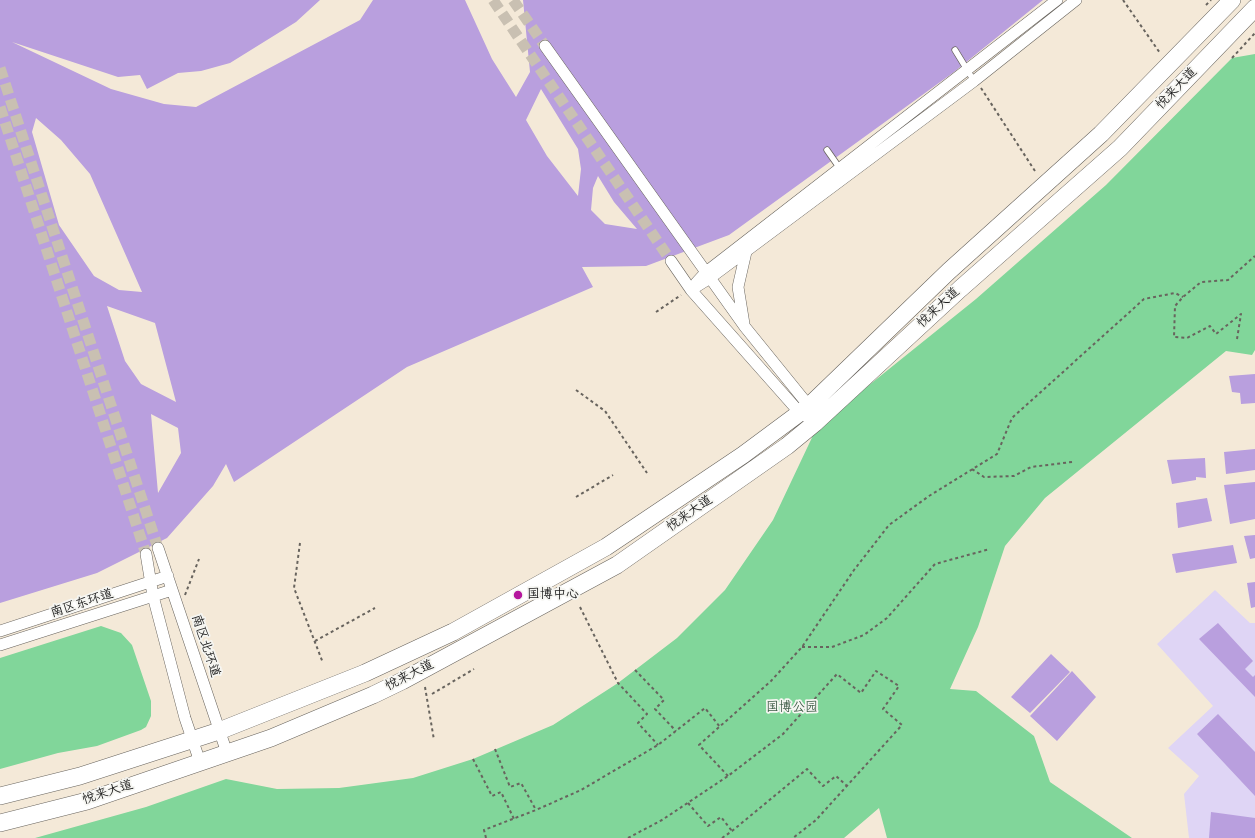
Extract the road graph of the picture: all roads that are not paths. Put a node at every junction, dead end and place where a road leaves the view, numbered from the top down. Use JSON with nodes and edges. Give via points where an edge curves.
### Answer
{"nodes":[{"id":1,"x":1058,"y":0,"type":"edge"},
{"id":2,"x":1076,"y":0,"type":"edge"},
{"id":3,"x":1232,"y":0,"type":"edge"},
{"id":4,"x":1255,"y":8,"type":"edge"},
{"id":5,"x":545,"y":46,"type":"tunnel mouth"},
{"id":6,"x":955,"y":50,"type":"dead end"},
{"id":7,"x":968,"y":71,"type":"junction"},
{"id":8,"x":974,"y":81,"type":"junction"},
{"id":9,"x":827,"y":150,"type":"dead end"},
{"id":10,"x":844,"y":172,"type":"junction"},
{"id":11,"x":746,"y":252,"type":"junction"},
{"id":12,"x":671,"y":261,"type":"tunnel mouth"},
{"id":13,"x":708,"y":275,"type":"junction"},
{"id":14,"x":686,"y":293,"type":"junction"},
{"id":15,"x":745,"y":327,"type":"junction"},
{"id":16,"x":804,"y":410,"type":"junction"},
{"id":17,"x":815,"y":423,"type":"junction"},
{"id":18,"x":158,"y":548,"type":"tunnel mouth"},
{"id":19,"x":146,"y":554,"type":"tunnel mouth"},
{"id":20,"x":168,"y":576,"type":"junction"},
{"id":21,"x":151,"y":582,"type":"junction"},
{"id":22,"x":172,"y":590,"type":"junction"},
{"id":23,"x":154,"y":596,"type":"junction"},
{"id":24,"x":0,"y":631,"type":"edge"},
{"id":25,"x":0,"y":645,"type":"edge"},
{"id":26,"x":219,"y":731,"type":"junction"},
{"id":27,"x":192,"y":738,"type":"junction"},
{"id":28,"x":227,"y":753,"type":"junction"},
{"id":29,"x":200,"y":762,"type":"junction"},
{"id":30,"x":0,"y":796,"type":"edge"},
{"id":31,"x":0,"y":823,"type":"edge"}],
"edges":[{"from":1,"to":7,"type":"street"},
{"from":2,"to":8,"type":"street"},
{"from":3,"to":16,"type":"main road","name":"悦来大道","via":[[1101,134],[949,271]]},
{"from":4,"to":17,"type":"main road","name":"悦来大道","via":[[1120,148],[955,294]]},
{"from":5,"to":13,"type":"street"},
{"from":6,"to":7,"type":"lane"},
{"from":7,"to":8,"type":"lane"},
{"from":7,"to":10,"type":"street"},
{"from":8,"to":10,"type":"street"},
{"from":9,"to":10,"type":"lane"},
{"from":10,"to":11,"type":"street"},
{"from":10,"to":13,"type":"street"},
{"from":11,"to":13,"type":"street"},
{"from":11,"to":15,"type":"street","via":[[738,287]]},
{"from":12,"to":14,"type":"street"},
{"from":13,"to":14,"type":"street"},
{"from":13,"to":15,"type":"street"},
{"from":14,"to":16,"type":"street"},
{"from":15,"to":16,"type":"street"},
{"from":16,"to":17,"type":"street"},
{"from":16,"to":26,"type":"main road","name":"悦来大道","via":[[743,455],[606,547],[453,632],[365,673]]},
{"from":17,"to":28,"type":"main road","name":"悦来大道","via":[[787,446],[617,565],[373,695],[271,738]]},
{"from":18,"to":20,"type":"street","name":"南区北环道"},
{"from":19,"to":21,"type":"street"},
{"from":20,"to":21,"type":"street","name":"南区东环道"},
{"from":20,"to":22,"type":"street","name":"南区北环道"},
{"from":21,"to":23,"type":"street"},
{"from":21,"to":24,"type":"street","name":"南区东环道"},
{"from":22,"to":23,"type":"street","name":"南区东环道"},
{"from":22,"to":26,"type":"street","name":"南区北环道"},
{"from":23,"to":25,"type":"street","name":"南区东环道"},
{"from":23,"to":27,"type":"street"},
{"from":26,"to":27,"type":"main road","name":"悦来大道"},
{"from":26,"to":28,"type":"street","name":"南区北环道"},
{"from":27,"to":29,"type":"street"},
{"from":27,"to":30,"type":"main road","name":"悦来大道","via":[[80,776]]},
{"from":28,"to":29,"type":"main road","name":"悦来大道"},
{"from":29,"to":31,"type":"main road","name":"悦来大道","via":[[87,801]]}]}
